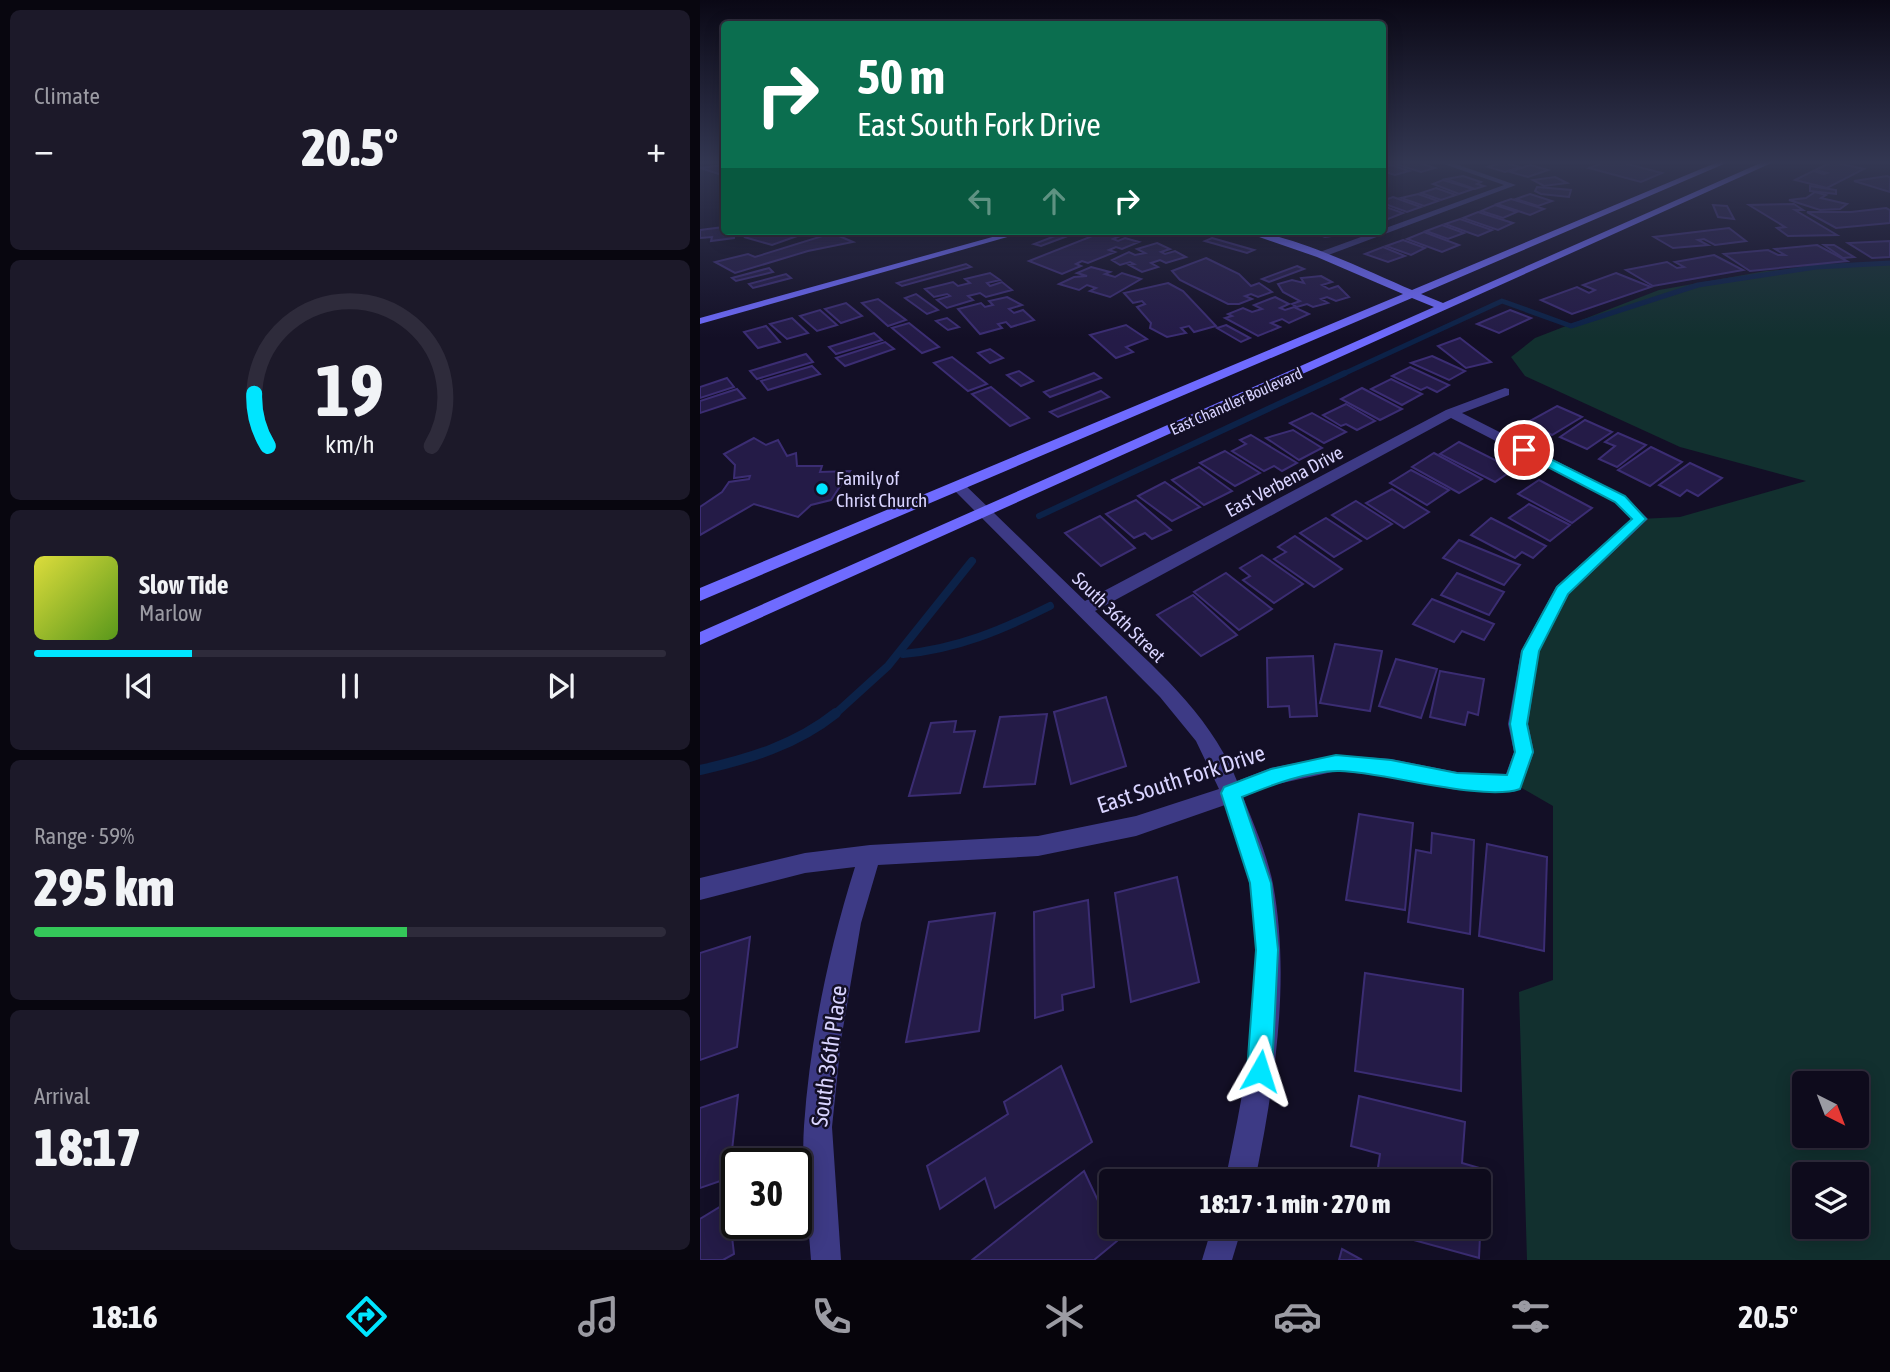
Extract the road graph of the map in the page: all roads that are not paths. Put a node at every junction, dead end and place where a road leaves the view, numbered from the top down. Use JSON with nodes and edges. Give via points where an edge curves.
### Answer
{"nodes":[{"id":1,"x":1418,"y":220,"type":"edge"},
{"id":2,"x":1588,"y":220,"type":"edge"},
{"id":3,"x":1640,"y":220,"type":"edge"},
{"id":4,"x":1386,"y":231,"type":"edge"},
{"id":5,"x":1010,"y":235,"type":"edge"},
{"id":6,"x":1259,"y":235,"type":"edge"},
{"id":7,"x":1376,"y":235,"type":"edge"},
{"id":8,"x":1320,"y":255,"type":"junction"},
{"id":9,"x":1413,"y":294,"type":"junction"},
{"id":10,"x":1445,"y":307,"type":"junction"},
{"id":11,"x":700,"y":321,"type":"edge"},
{"id":12,"x":1505,"y":392,"type":"dead end"},
{"id":13,"x":1451,"y":413,"type":"junction"},
{"id":14,"x":958,"y":486,"type":"junction"},
{"id":15,"x":984,"y":513,"type":"junction"},
{"id":16,"x":700,"y":595,"type":"edge"},
{"id":17,"x":1082,"y":610,"type":"junction"},
{"id":18,"x":700,"y":639,"type":"edge"},
{"id":19,"x":1231,"y":793,"type":"junction"},
{"id":20,"x":870,"y":855,"type":"junction"},
{"id":21,"x":700,"y":889,"type":"edge"},
{"id":22,"x":1242,"y":1169,"type":"edge"},
{"id":23,"x":1223,"y":1239,"type":"edge"},
{"id":24,"x":826,"y":1260,"type":"edge"},
{"id":25,"x":1217,"y":1260,"type":"edge"}],
"edges":[{"from":1,"to":4,"type":"street"},
{"from":2,"to":9,"type":"main road","name":"East Chandler Boulevard"},
{"from":3,"to":10,"type":"main road","name":"East Chandler Boulevard"},
{"from":5,"to":11,"type":"main road"},
{"from":6,"to":8,"type":"main road"},
{"from":7,"to":8,"type":"street"},
{"from":8,"to":9,"type":"main road"},
{"from":9,"to":10,"type":"main road"},
{"from":9,"to":14,"type":"main road","name":"East Chandler Boulevard"},
{"from":10,"to":15,"type":"main road","name":"East Chandler Boulevard"},
{"from":12,"to":13,"type":"street","name":"East Verbena Drive"},
{"from":13,"to":17,"type":"street","name":"East Verbena Drive"},
{"from":13,"to":19,"type":"street","name":"East South Fork Drive","via":[[1620,499],[1640,519],[1562,591],[1530,651],[1518,724],[1524,752],[1513,783],[1457,781],[1336,763],[1271,777]]},
{"from":14,"to":15,"type":"street","name":"South 36th Street"},
{"from":14,"to":16,"type":"main road","name":"East Chandler Boulevard"},
{"from":15,"to":17,"type":"street","name":"South 36th Street"},
{"from":15,"to":18,"type":"main road","name":"East Chandler Boulevard"},
{"from":17,"to":19,"type":"street","name":"South 36th Street","via":[[1167,692],[1203,735]]},
{"from":19,"to":20,"type":"street","name":"East South Fork Drive","via":[[1136,825],[1038,846]]},
{"from":19,"to":22,"type":"street","name":"South 36th Street","via":[[1261,883],[1267,950],[1257,1096]]},
{"from":20,"to":21,"type":"street","name":"East South Fork Drive","via":[[805,863]]},
{"from":20,"to":24,"type":"street","name":"South 36th Place","via":[[849,923],[818,1127]]},
{"from":23,"to":25,"type":"street"}]}
